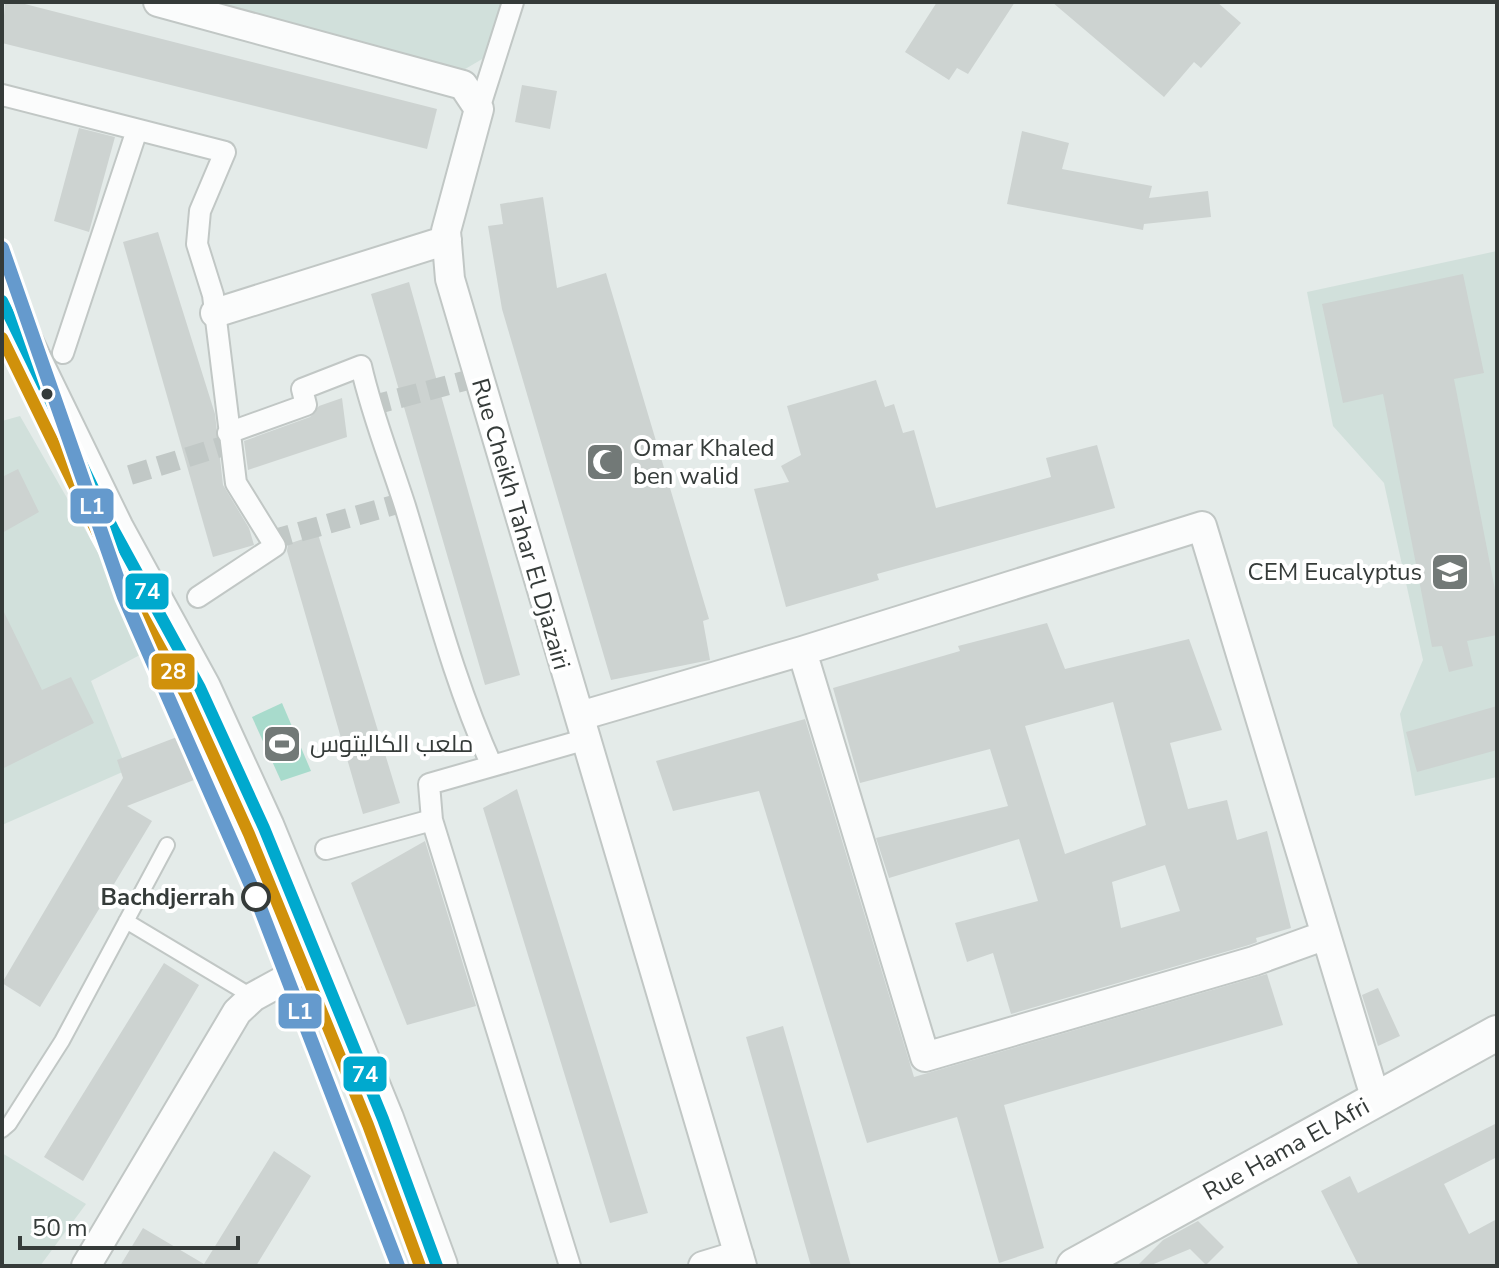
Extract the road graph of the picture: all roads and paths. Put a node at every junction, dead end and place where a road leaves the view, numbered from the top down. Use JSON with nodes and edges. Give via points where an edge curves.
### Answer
{"nodes":[{"id":1,"x":158,"y":2,"type":"edge"},
{"id":2,"x":513,"y":2,"type":"edge"},
{"id":3,"x":2,"y":95,"type":"edge"},
{"id":4,"x":479,"y":109,"type":"junction"},
{"id":5,"x":137,"y":130,"type":"junction"},
{"id":6,"x":447,"y":240,"type":"junction"},
{"id":7,"x":215,"y":313,"type":"junction"},
{"id":8,"x":7,"y":326,"type":"edge"},
{"id":9,"x":63,"y":353,"type":"dead end"},
{"id":10,"x":228,"y":433,"type":"junction"},
{"id":11,"x":198,"y":597,"type":"dead end"},
{"id":12,"x":802,"y":651,"type":"junction"},
{"id":13,"x":583,"y":728,"type":"junction"},
{"id":14,"x":492,"y":766,"type":"junction"},
{"id":15,"x":432,"y":820,"type":"junction"},
{"id":16,"x":167,"y":845,"type":"dead end"},
{"id":17,"x":326,"y":849,"type":"dead end"},
{"id":18,"x":126,"y":921,"type":"junction"},
{"id":19,"x":1326,"y":935,"type":"junction"},
{"id":20,"x":317,"y":962,"type":"junction"},
{"id":21,"x":253,"y":997,"type":"junction"},
{"id":22,"x":1497,"y":1033,"type":"edge"},
{"id":23,"x":1376,"y":1100,"type":"junction"},
{"id":24,"x":2,"y":1130,"type":"edge"},
{"id":25,"x":741,"y":1261,"type":"edge"},
{"id":26,"x":86,"y":1266,"type":"edge"},
{"id":27,"x":437,"y":1266,"type":"edge"},
{"id":28,"x":570,"y":1266,"type":"edge"},
{"id":29,"x":703,"y":1266,"type":"edge"},
{"id":30,"x":1074,"y":1266,"type":"edge"}],
"edges":[{"from":1,"to":4,"type":"street","via":[[453,81],[463,85]]},
{"from":2,"to":4,"type":"street"},
{"from":3,"to":5,"type":"street"},
{"from":4,"to":6,"type":"street","name":"Rue Cheikh Tahar El Djazairi"},
{"from":5,"to":7,"type":"street","via":[[225,152],[197,225]]},
{"from":5,"to":9,"type":"street"},
{"from":6,"to":7,"type":"street"},
{"from":6,"to":13,"type":"street","name":"Rue Cheikh Tahar El Djazairi","via":[[450,279]]},
{"from":7,"to":10,"type":"street"},
{"from":8,"to":20,"type":"main road","via":[[200,688]]},
{"from":10,"to":11,"type":"street","via":[[236,483],[275,546]]},
{"from":10,"to":14,"type":"street","via":[[306,405],[302,389],[361,366],[465,707]]},
{"from":12,"to":13,"type":"street"},
{"from":12,"to":19,"type":"street","via":[[925,1057]]},
{"from":12,"to":19,"type":"street","via":[[1202,526]]},
{"from":13,"to":14,"type":"street"},
{"from":13,"to":25,"type":"street","name":"Rue Cheikh Tahar El Djazairi"},
{"from":14,"to":15,"type":"street","via":[[429,784]]},
{"from":15,"to":17,"type":"street"},
{"from":15,"to":28,"type":"street"},
{"from":16,"to":18,"type":"lane"},
{"from":18,"to":21,"type":"lane"},
{"from":18,"to":24,"type":"lane","via":[[62,1041]]},
{"from":19,"to":23,"type":"street"},
{"from":20,"to":21,"type":"street"},
{"from":20,"to":27,"type":"main road"},
{"from":21,"to":26,"type":"street","via":[[237,1012]]},
{"from":22,"to":23,"type":"street","name":"Rue Hama El Afri"},
{"from":23,"to":30,"type":"street","name":"Rue Hama El Afri"},
{"from":25,"to":29,"type":"street"}]}
